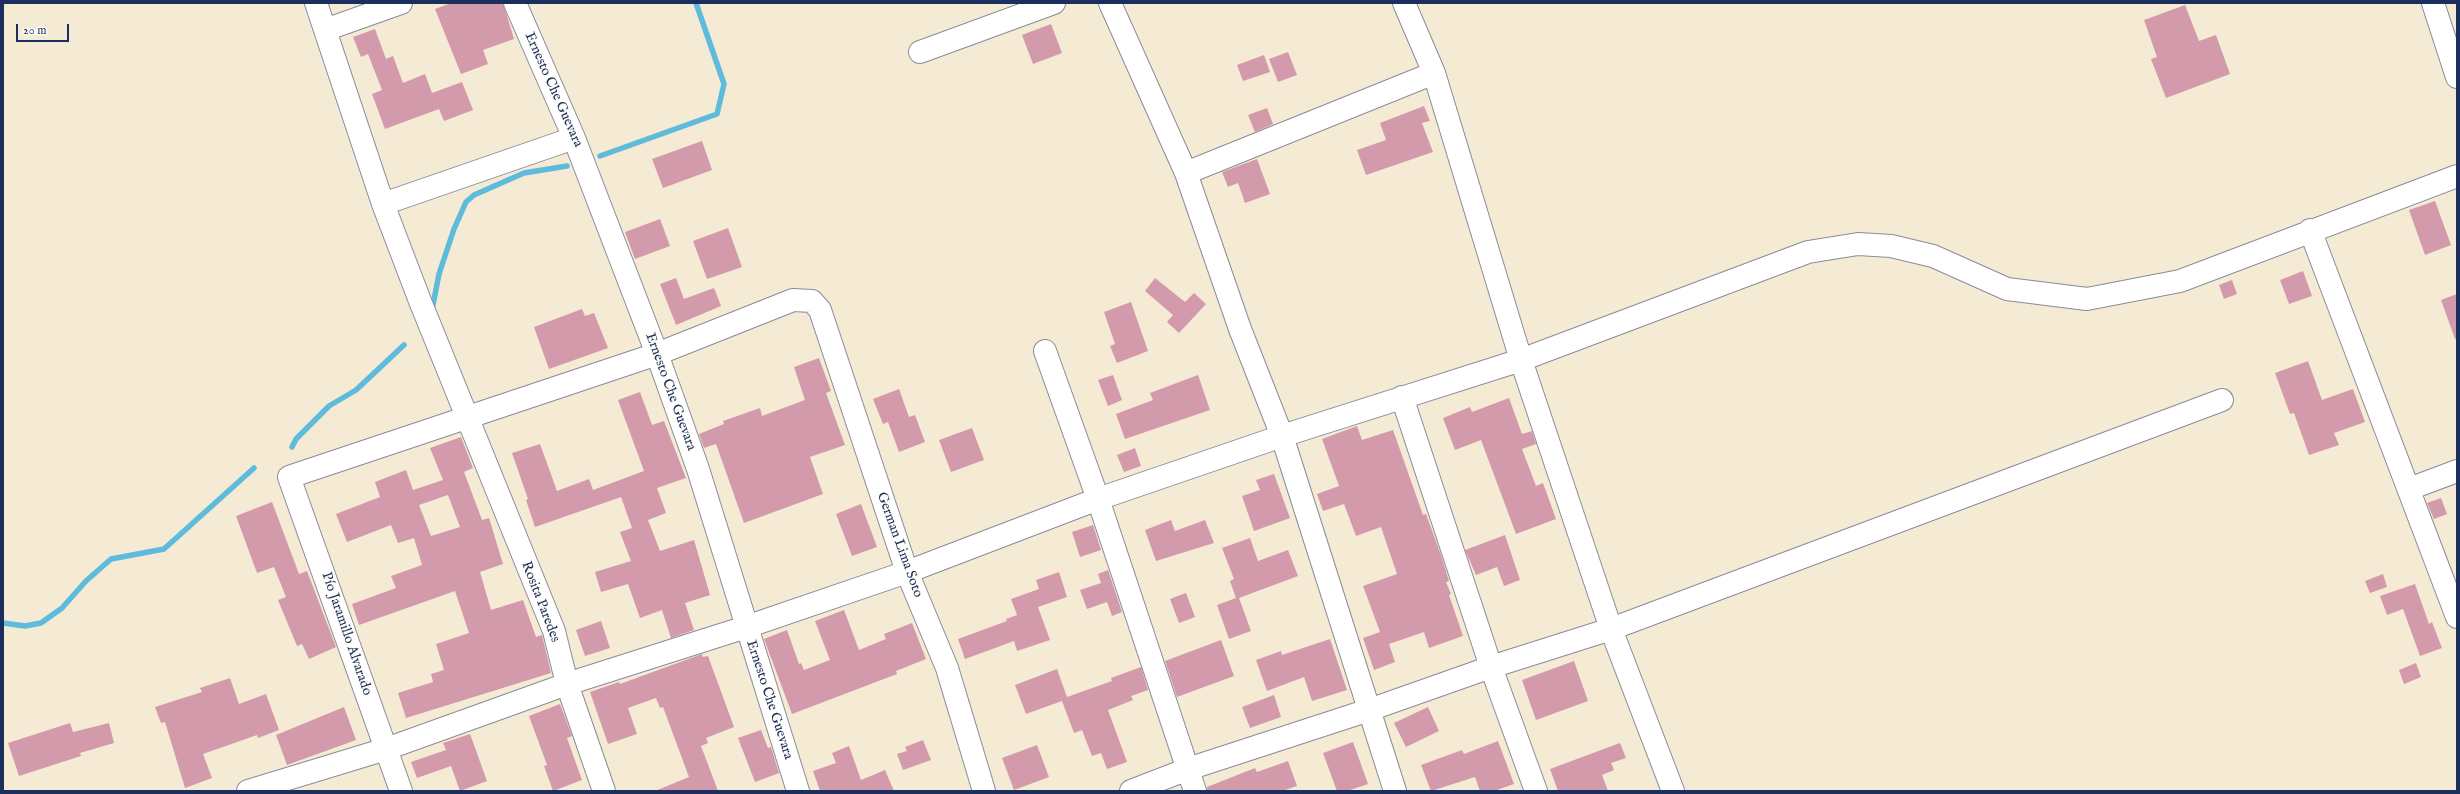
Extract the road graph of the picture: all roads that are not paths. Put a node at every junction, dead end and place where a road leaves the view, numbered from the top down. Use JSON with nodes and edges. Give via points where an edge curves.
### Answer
{"nodes":[{"id":1,"x":316,"y":3,"type":"edge"},
{"id":2,"x":401,"y":3,"type":"edge"},
{"id":3,"x":515,"y":3,"type":"edge"},
{"id":4,"x":1054,"y":3,"type":"edge"},
{"id":5,"x":1110,"y":3,"type":"edge"},
{"id":6,"x":1404,"y":3,"type":"edge"},
{"id":7,"x":2433,"y":3,"type":"edge"},
{"id":8,"x":325,"y":30,"type":"junction"},
{"id":9,"x":920,"y":52,"type":"dead end"},
{"id":10,"x":1434,"y":73,"type":"junction"},
{"id":11,"x":2457,"y":76,"type":"edge"},
{"id":12,"x":574,"y":138,"type":"junction"},
{"id":13,"x":1186,"y":173,"type":"junction"},
{"id":14,"x":2457,"y":176,"type":"edge"},
{"id":15,"x":383,"y":204,"type":"junction"},
{"id":16,"x":2310,"y":230,"type":"junction"},
{"id":17,"x":1045,"y":351,"type":"dead end"},
{"id":18,"x":657,"y":354,"type":"junction"},
{"id":19,"x":1521,"y":360,"type":"junction"},
{"id":20,"x":1402,"y":397,"type":"junction"},
{"id":21,"x":2222,"y":400,"type":"dead end"},
{"id":22,"x":466,"y":417,"type":"junction"},
{"id":23,"x":1282,"y":436,"type":"junction"},
{"id":24,"x":2457,"y":471,"type":"edge"},
{"id":25,"x":2409,"y":489,"type":"junction"},
{"id":26,"x":1098,"y":499,"type":"junction"},
{"id":27,"x":907,"y":572,"type":"junction"},
{"id":28,"x":2457,"y":617,"type":"edge"},
{"id":29,"x":746,"y":628,"type":"junction"},
{"id":30,"x":1611,"y":629,"type":"junction"},
{"id":31,"x":1491,"y":667,"type":"junction"},
{"id":32,"x":567,"y":684,"type":"junction"},
{"id":33,"x":1369,"y":710,"type":"junction"},
{"id":34,"x":386,"y":749,"type":"junction"},
{"id":35,"x":1188,"y":769,"type":"junction"},
{"id":36,"x":248,"y":791,"type":"edge"},
{"id":37,"x":401,"y":791,"type":"edge"},
{"id":38,"x":604,"y":791,"type":"edge"},
{"id":39,"x":798,"y":791,"type":"edge"},
{"id":40,"x":984,"y":791,"type":"edge"},
{"id":41,"x":1131,"y":791,"type":"edge"},
{"id":42,"x":1196,"y":791,"type":"edge"},
{"id":43,"x":1395,"y":791,"type":"edge"},
{"id":44,"x":1536,"y":791,"type":"edge"},
{"id":45,"x":1674,"y":791,"type":"edge"}],
"edges":[{"from":1,"to":8,"type":"street","name":"Rosita Paredes"},
{"from":2,"to":8,"type":"street"},
{"from":3,"to":12,"type":"street","name":"Ernesto Che Guevara"},
{"from":4,"to":9,"type":"street"},
{"from":5,"to":13,"type":"street"},
{"from":6,"to":10,"type":"street"},
{"from":7,"to":11,"type":"street"},
{"from":8,"to":15,"type":"street","name":"Rosita Paredes"},
{"from":10,"to":13,"type":"street"},
{"from":10,"to":19,"type":"street"},
{"from":12,"to":15,"type":"street"},
{"from":12,"to":18,"type":"street","name":"Ernesto Che Guevara"},
{"from":13,"to":23,"type":"street","via":[[1240,329]]},
{"from":14,"to":16,"type":"street"},
{"from":15,"to":22,"type":"street","name":"Rosita Paredes"},
{"from":16,"to":19,"type":"street","via":[[2180,281],[2087,299],[2007,289],[1933,256],[1891,246],[1858,244],[1808,252]]},
{"from":16,"to":25,"type":"street"},
{"from":17,"to":26,"type":"street"},
{"from":18,"to":22,"type":"street"},
{"from":18,"to":27,"type":"street","name":"German Lima Soto","via":[[793,300],[812,300],[820,310]]},
{"from":18,"to":29,"type":"street","name":"Ernesto Che Guevara","via":[[698,469]]},
{"from":19,"to":20,"type":"street"},
{"from":19,"to":30,"type":"street"},
{"from":20,"to":23,"type":"street"},
{"from":20,"to":31,"type":"street"},
{"from":21,"to":30,"type":"street"},
{"from":22,"to":32,"type":"street","name":"Rosita Paredes","via":[[554,631]]},
{"from":22,"to":34,"type":"street","name":"Pío Jaramillo Alvarado","via":[[289,477]]},
{"from":23,"to":26,"type":"street"},
{"from":23,"to":33,"type":"street"},
{"from":24,"to":25,"type":"street"},
{"from":25,"to":28,"type":"street"},
{"from":26,"to":27,"type":"street"},
{"from":26,"to":35,"type":"street"},
{"from":27,"to":29,"type":"street"},
{"from":27,"to":40,"type":"street","name":"German Lima Soto","via":[[947,668]]},
{"from":29,"to":32,"type":"street"},
{"from":29,"to":39,"type":"street","name":"Ernesto Che Guevara"},
{"from":30,"to":31,"type":"street"},
{"from":30,"to":45,"type":"street"},
{"from":31,"to":33,"type":"street"},
{"from":31,"to":44,"type":"street"},
{"from":32,"to":34,"type":"street"},
{"from":32,"to":38,"type":"street","name":"Rosita Paredes"},
{"from":33,"to":35,"type":"street"},
{"from":33,"to":43,"type":"street"},
{"from":34,"to":36,"type":"street"},
{"from":34,"to":37,"type":"street","name":"Pío Jaramillo Alvarado"},
{"from":35,"to":41,"type":"street"},
{"from":35,"to":42,"type":"street"}]}
